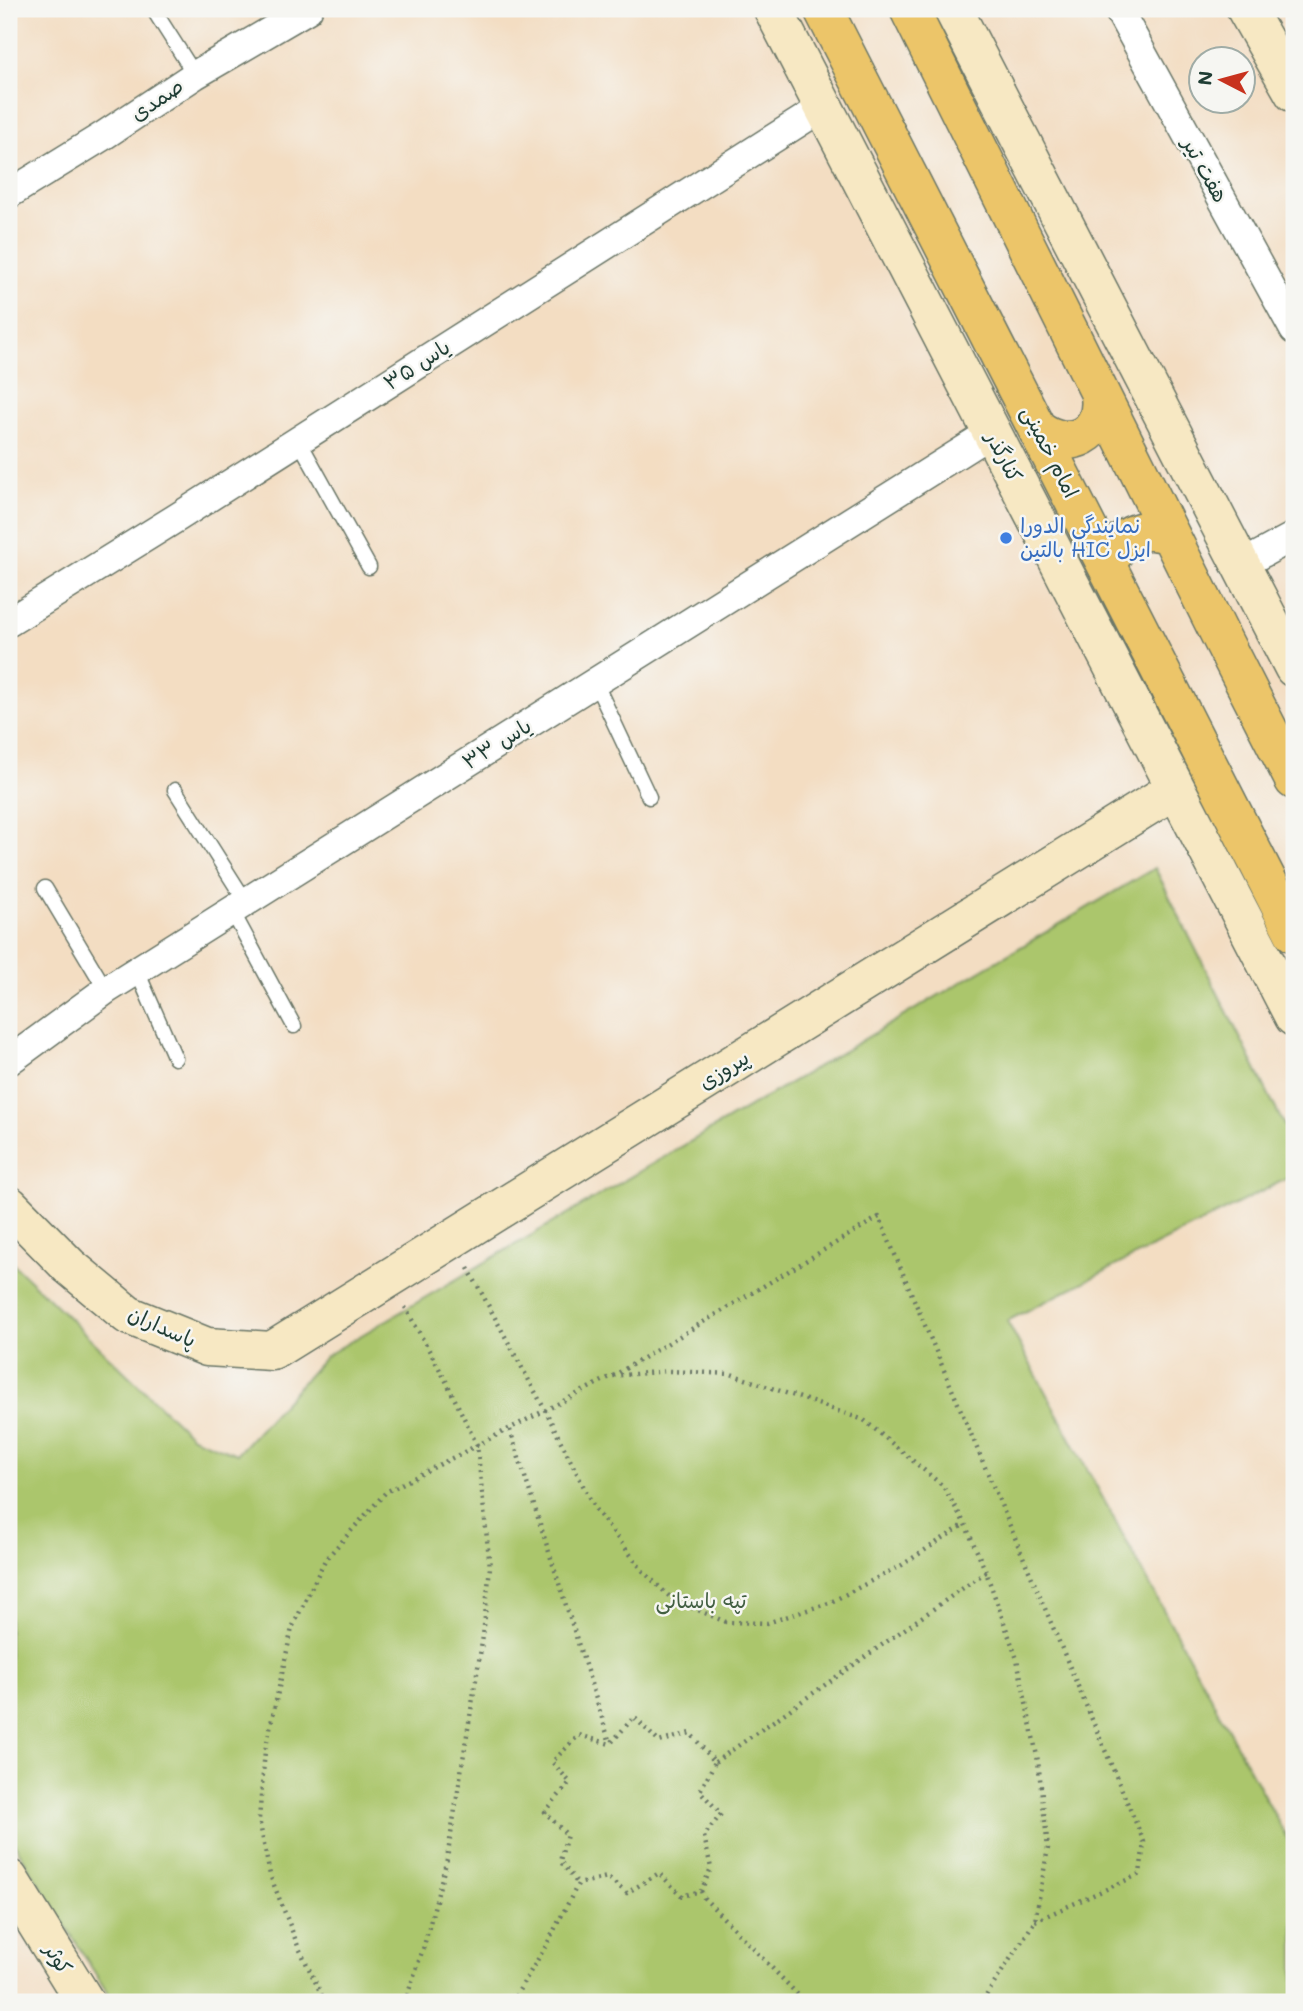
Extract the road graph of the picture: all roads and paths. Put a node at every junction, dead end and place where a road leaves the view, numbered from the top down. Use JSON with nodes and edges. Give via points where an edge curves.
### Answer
{"nodes":[{"id":1,"x":153,"y":9,"type":"edge"},
{"id":2,"x":307,"y":9,"type":"edge"},
{"id":3,"x":773,"y":9,"type":"edge"},
{"id":4,"x":823,"y":9,"type":"edge"},
{"id":5,"x":909,"y":9,"type":"edge"},
{"id":6,"x":953,"y":9,"type":"edge"},
{"id":7,"x":1118,"y":9,"type":"edge"},
{"id":8,"x":1246,"y":9,"type":"edge"},
{"id":9,"x":195,"y":75,"type":"junction"},
{"id":10,"x":1294,"y":93,"type":"edge"},
{"id":11,"x":823,"y":107,"type":"junction"},
{"id":12,"x":9,"y":194,"type":"edge"},
{"id":13,"x":1294,"y":330,"type":"edge"},
{"id":14,"x":1100,"y":395,"type":"junction"},
{"id":15,"x":1038,"y":429,"type":"junction"},
{"id":16,"x":991,"y":433,"type":"junction"},
{"id":17,"x":299,"y":441,"type":"junction"},
{"id":18,"x":1170,"y":535,"type":"junction"},
{"id":19,"x":1294,"y":536,"type":"edge"},
{"id":20,"x":1108,"y":565,"type":"junction"},
{"id":21,"x":1241,"y":565,"type":"junction"},
{"id":22,"x":369,"y":567,"type":"dead end"},
{"id":23,"x":9,"y":622,"type":"edge"},
{"id":24,"x":1294,"y":668,"type":"edge"},
{"id":25,"x":595,"y":682,"type":"junction"},
{"id":26,"x":1294,"y":780,"type":"edge"},
{"id":27,"x":1175,"y":789,"type":"junction"},
{"id":28,"x":175,"y":790,"type":"dead end"},
{"id":29,"x":649,"y":797,"type":"dead end"},
{"id":30,"x":45,"y":888,"type":"dead end"},
{"id":31,"x":239,"y":906,"type":"junction"},
{"id":32,"x":1294,"y":933,"type":"edge"},
{"id":33,"x":136,"y":971,"type":"junction"},
{"id":34,"x":106,"y":990,"type":"junction"},
{"id":35,"x":1294,"y":1017,"type":"edge"},
{"id":36,"x":294,"y":1026,"type":"dead end"},
{"id":37,"x":175,"y":1058,"type":"dead end"},
{"id":38,"x":9,"y":1062,"type":"edge"},
{"id":39,"x":9,"y":1205,"type":"edge"},
{"id":40,"x":453,"y":1240,"type":"junction"},
{"id":41,"x":390,"y":1278,"type":"junction"},
{"id":42,"x":272,"y":1351,"type":"joint"},
{"id":43,"x":612,"y":1376,"type":"junction"},
{"id":44,"x":545,"y":1410,"type":"junction"},
{"id":45,"x":510,"y":1430,"type":"junction"},
{"id":46,"x":477,"y":1445,"type":"junction"},
{"id":47,"x":965,"y":1524,"type":"junction"},
{"id":48,"x":986,"y":1572,"type":"junction"},
{"id":49,"x":610,"y":1744,"type":"junction"},
{"id":50,"x":715,"y":1762,"type":"junction"},
{"id":51,"x":579,"y":1884,"type":"junction"},
{"id":52,"x":701,"y":1891,"type":"junction"},
{"id":53,"x":12,"y":1894,"type":"edge"},
{"id":54,"x":1035,"y":1921,"type":"junction"},
{"id":55,"x":85,"y":2002,"type":"edge"},
{"id":56,"x":325,"y":2002,"type":"edge"},
{"id":57,"x":405,"y":2002,"type":"edge"},
{"id":58,"x":512,"y":2002,"type":"edge"},
{"id":59,"x":805,"y":2002,"type":"edge"},
{"id":60,"x":982,"y":2002,"type":"edge"}],
"edges":[{"from":1,"to":9,"type":"lane"},
{"from":2,"to":9,"type":"street","name":"صمدی"},
{"from":3,"to":11,"type":"street","name":"کنارگذر"},
{"from":4,"to":15,"type":"highway","name":"امام خمینی"},
{"from":5,"to":14,"type":"highway"},
{"from":6,"to":21,"type":"street"},
{"from":7,"to":13,"type":"street","name":"هفت تیر"},
{"from":8,"to":10,"type":"street"},
{"from":9,"to":12,"type":"street","name":"صمدی"},
{"from":11,"to":16,"type":"street","name":"کنارگذر"},
{"from":11,"to":17,"type":"street","name":"یاس ۳۵"},
{"from":14,"to":15,"type":"highway","via":[[1098,419],[1083,436],[1059,440]]},
{"from":14,"to":18,"type":"highway"},
{"from":15,"to":20,"type":"highway","name":"امام خمینی"},
{"from":16,"to":25,"type":"street","name":"یاس ۳۳"},
{"from":16,"to":27,"type":"street","name":"کنارگذر"},
{"from":17,"to":22,"type":"lane"},
{"from":17,"to":23,"type":"street","name":"یاس ۳۵"},
{"from":18,"to":20,"type":"highway","via":[[1157,530],[1131,534],[1112,552]]},
{"from":18,"to":26,"type":"highway"},
{"from":19,"to":21,"type":"street"},
{"from":20,"to":32,"type":"highway","name":"امام خمینی"},
{"from":21,"to":24,"type":"street"},
{"from":25,"to":29,"type":"lane"},
{"from":25,"to":31,"type":"street","name":"یاس ۳۳"},
{"from":27,"to":35,"type":"street","name":"کنارگذر"},
{"from":27,"to":40,"type":"street","name":"پیروزی"},
{"from":28,"to":31,"type":"lane"},
{"from":30,"to":34,"type":"lane"},
{"from":31,"to":33,"type":"street","name":"یاس ۳۳"},
{"from":31,"to":36,"type":"lane"},
{"from":33,"to":34,"type":"street","name":"یاس ۳۳"},
{"from":33,"to":37,"type":"lane"},
{"from":34,"to":38,"type":"street","name":"یاس ۳۳"},
{"from":39,"to":42,"type":"street","name":"پاسداران","via":[[69,1266],[128,1315],[207,1347]]},
{"from":40,"to":41,"type":"street","name":"پیروزی"},
{"from":40,"to":44,"type":"path"},
{"from":41,"to":42,"type":"street","name":"پیروزی"},
{"from":41,"to":46,"type":"path"},
{"from":43,"to":44,"type":"path"},
{"from":43,"to":47,"type":"path","via":[[670,1371],[732,1374],[863,1420],[943,1486]]},
{"from":43,"to":54,"type":"path","via":[[879,1217],[1144,1842],[1140,1874]]},
{"from":44,"to":45,"type":"path"},
{"from":44,"to":47,"type":"path","via":[[595,1509],[643,1571],[672,1599],[726,1622],[767,1623],[829,1603],[902,1565]]},
{"from":45,"to":46,"type":"path"},
{"from":45,"to":49,"type":"path"},
{"from":46,"to":56,"type":"path","via":[[386,1492],[325,1560],[292,1628],[265,1751],[259,1818],[270,1875]]},
{"from":46,"to":57,"type":"path","via":[[490,1567],[484,1636],[447,1859]]},
{"from":47,"to":48,"type":"path"},
{"from":48,"to":50,"type":"path"},
{"from":48,"to":54,"type":"path","via":[[1017,1660],[1038,1761],[1048,1848]]},
{"from":49,"to":50,"type":"path","via":[[634,1717],[659,1742],[690,1733]]},
{"from":49,"to":51,"type":"path","via":[[579,1735],[552,1762],[570,1782],[545,1812],[567,1835],[560,1861]]},
{"from":50,"to":52,"type":"path","via":[[700,1791],[721,1814],[704,1836],[711,1868]]},
{"from":51,"to":52,"type":"path","via":[[607,1877],[627,1894],[659,1872],[682,1896]]},
{"from":51,"to":58,"type":"path"},
{"from":52,"to":59,"type":"path"},
{"from":53,"to":55,"type":"street","name":"کوثر"},
{"from":54,"to":60,"type":"path"}]}
